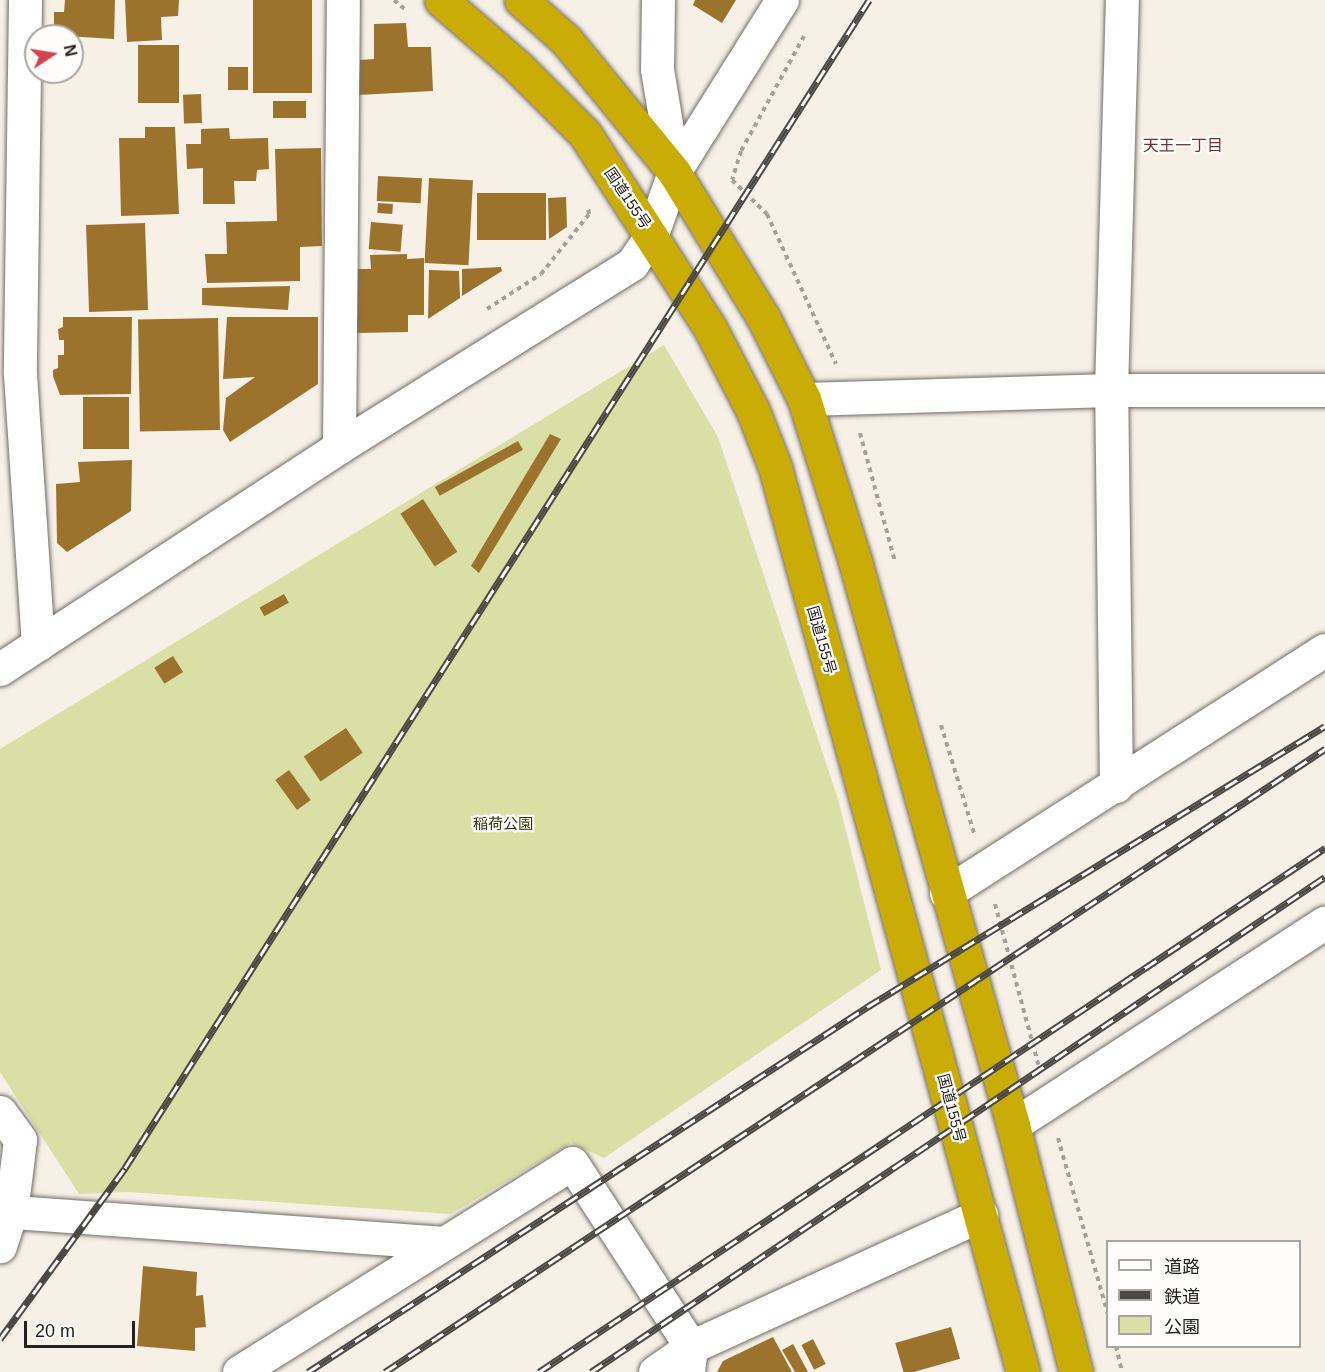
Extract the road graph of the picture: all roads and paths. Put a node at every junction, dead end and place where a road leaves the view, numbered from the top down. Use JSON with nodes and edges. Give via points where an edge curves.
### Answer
{"nodes":[{"id":1,"x":25,"y":0,"type":"edge"},
{"id":2,"x":343,"y":0,"type":"edge"},
{"id":3,"x":394,"y":0,"type":"edge"},
{"id":4,"x":441,"y":0,"type":"edge"},
{"id":5,"x":521,"y":0,"type":"edge"},
{"id":6,"x":658,"y":0,"type":"edge"},
{"id":7,"x":782,"y":0,"type":"edge"},
{"id":8,"x":1122,"y":0,"type":"edge"},
{"id":9,"x":410,"y":14,"type":"dead end"},
{"id":10,"x":12,"y":72,"type":"edge"},
{"id":11,"x":674,"y":172,"type":"junction"},
{"id":12,"x":587,"y":202,"type":"dead end"},
{"id":13,"x":652,"y":234,"type":"junction"},
{"id":14,"x":541,"y":274,"type":"dead end"},
{"id":15,"x":10,"y":374,"type":"edge"},
{"id":16,"x":1111,"y":390,"type":"junction"},
{"id":17,"x":1325,"y":390,"type":"edge"},
{"id":18,"x":804,"y":399,"type":"junction"},
{"id":19,"x":339,"y":447,"type":"junction"},
{"id":20,"x":38,"y":644,"type":"junction"},
{"id":21,"x":1325,"y":650,"type":"edge"},
{"id":22,"x":0,"y":669,"type":"edge"},
{"id":23,"x":1116,"y":786,"type":"junction"},
{"id":24,"x":946,"y":893,"type":"junction"},
{"id":25,"x":1325,"y":922,"type":"edge"},
{"id":26,"x":0,"y":1112,"type":"edge"},
{"id":27,"x":1013,"y":1125,"type":"junction"},
{"id":28,"x":5,"y":1212,"type":"edge"},
{"id":29,"x":981,"y":1215,"type":"junction"},
{"id":30,"x":442,"y":1243,"type":"junction"},
{"id":31,"x":0,"y":1246,"type":"edge"},
{"id":32,"x":1116,"y":1348,"type":"edge"},
{"id":33,"x":689,"y":1359,"type":"edge"},
{"id":34,"x":239,"y":1372,"type":"edge"},
{"id":35,"x":655,"y":1372,"type":"edge"},
{"id":36,"x":1023,"y":1372,"type":"edge"},
{"id":37,"x":1076,"y":1372,"type":"edge"},
{"id":38,"x":1122,"y":1372,"type":"edge"}],
"edges":[{"from":1,"to":10,"type":"street"},
{"from":2,"to":19,"type":"street"},
{"from":3,"to":9,"type":"path"},
{"from":4,"to":13,"type":"highway","name":"国道155号","via":[[518,67],[585,134]]},
{"from":5,"to":11,"type":"highway","via":[[566,40]]},
{"from":6,"to":11,"type":"street","via":[[657,69]]},
{"from":7,"to":11,"type":"street"},
{"from":8,"to":16,"type":"street"},
{"from":10,"to":15,"type":"street"},
{"from":11,"to":13,"type":"street"},
{"from":11,"to":18,"type":"highway","via":[[763,317]]},
{"from":12,"to":14,"type":"path","via":[[589,214]]},
{"from":13,"to":19,"type":"street","via":[[632,264]]},
{"from":13,"to":29,"type":"highway","name":"国道155号","via":[[710,328],[753,411],[775,467]]},
{"from":15,"to":20,"type":"street"},
{"from":16,"to":17,"type":"street"},
{"from":16,"to":18,"type":"street"},
{"from":16,"to":23,"type":"street"},
{"from":18,"to":24,"type":"highway","via":[[855,561]]},
{"from":19,"to":20,"type":"street"},
{"from":20,"to":22,"type":"street"},
{"from":21,"to":23,"type":"street"},
{"from":23,"to":24,"type":"street"},
{"from":24,"to":27,"type":"highway"},
{"from":25,"to":27,"type":"street"},
{"from":26,"to":28,"type":"street","via":[[20,1140]]},
{"from":27,"to":37,"type":"highway"},
{"from":28,"to":30,"type":"street"},
{"from":28,"to":31,"type":"street"},
{"from":29,"to":33,"type":"street"},
{"from":29,"to":36,"type":"highway","name":"国道155号"},
{"from":30,"to":33,"type":"street","via":[[572,1163]]},
{"from":30,"to":34,"type":"street"},
{"from":32,"to":38,"type":"path"},
{"from":33,"to":35,"type":"street"}]}
